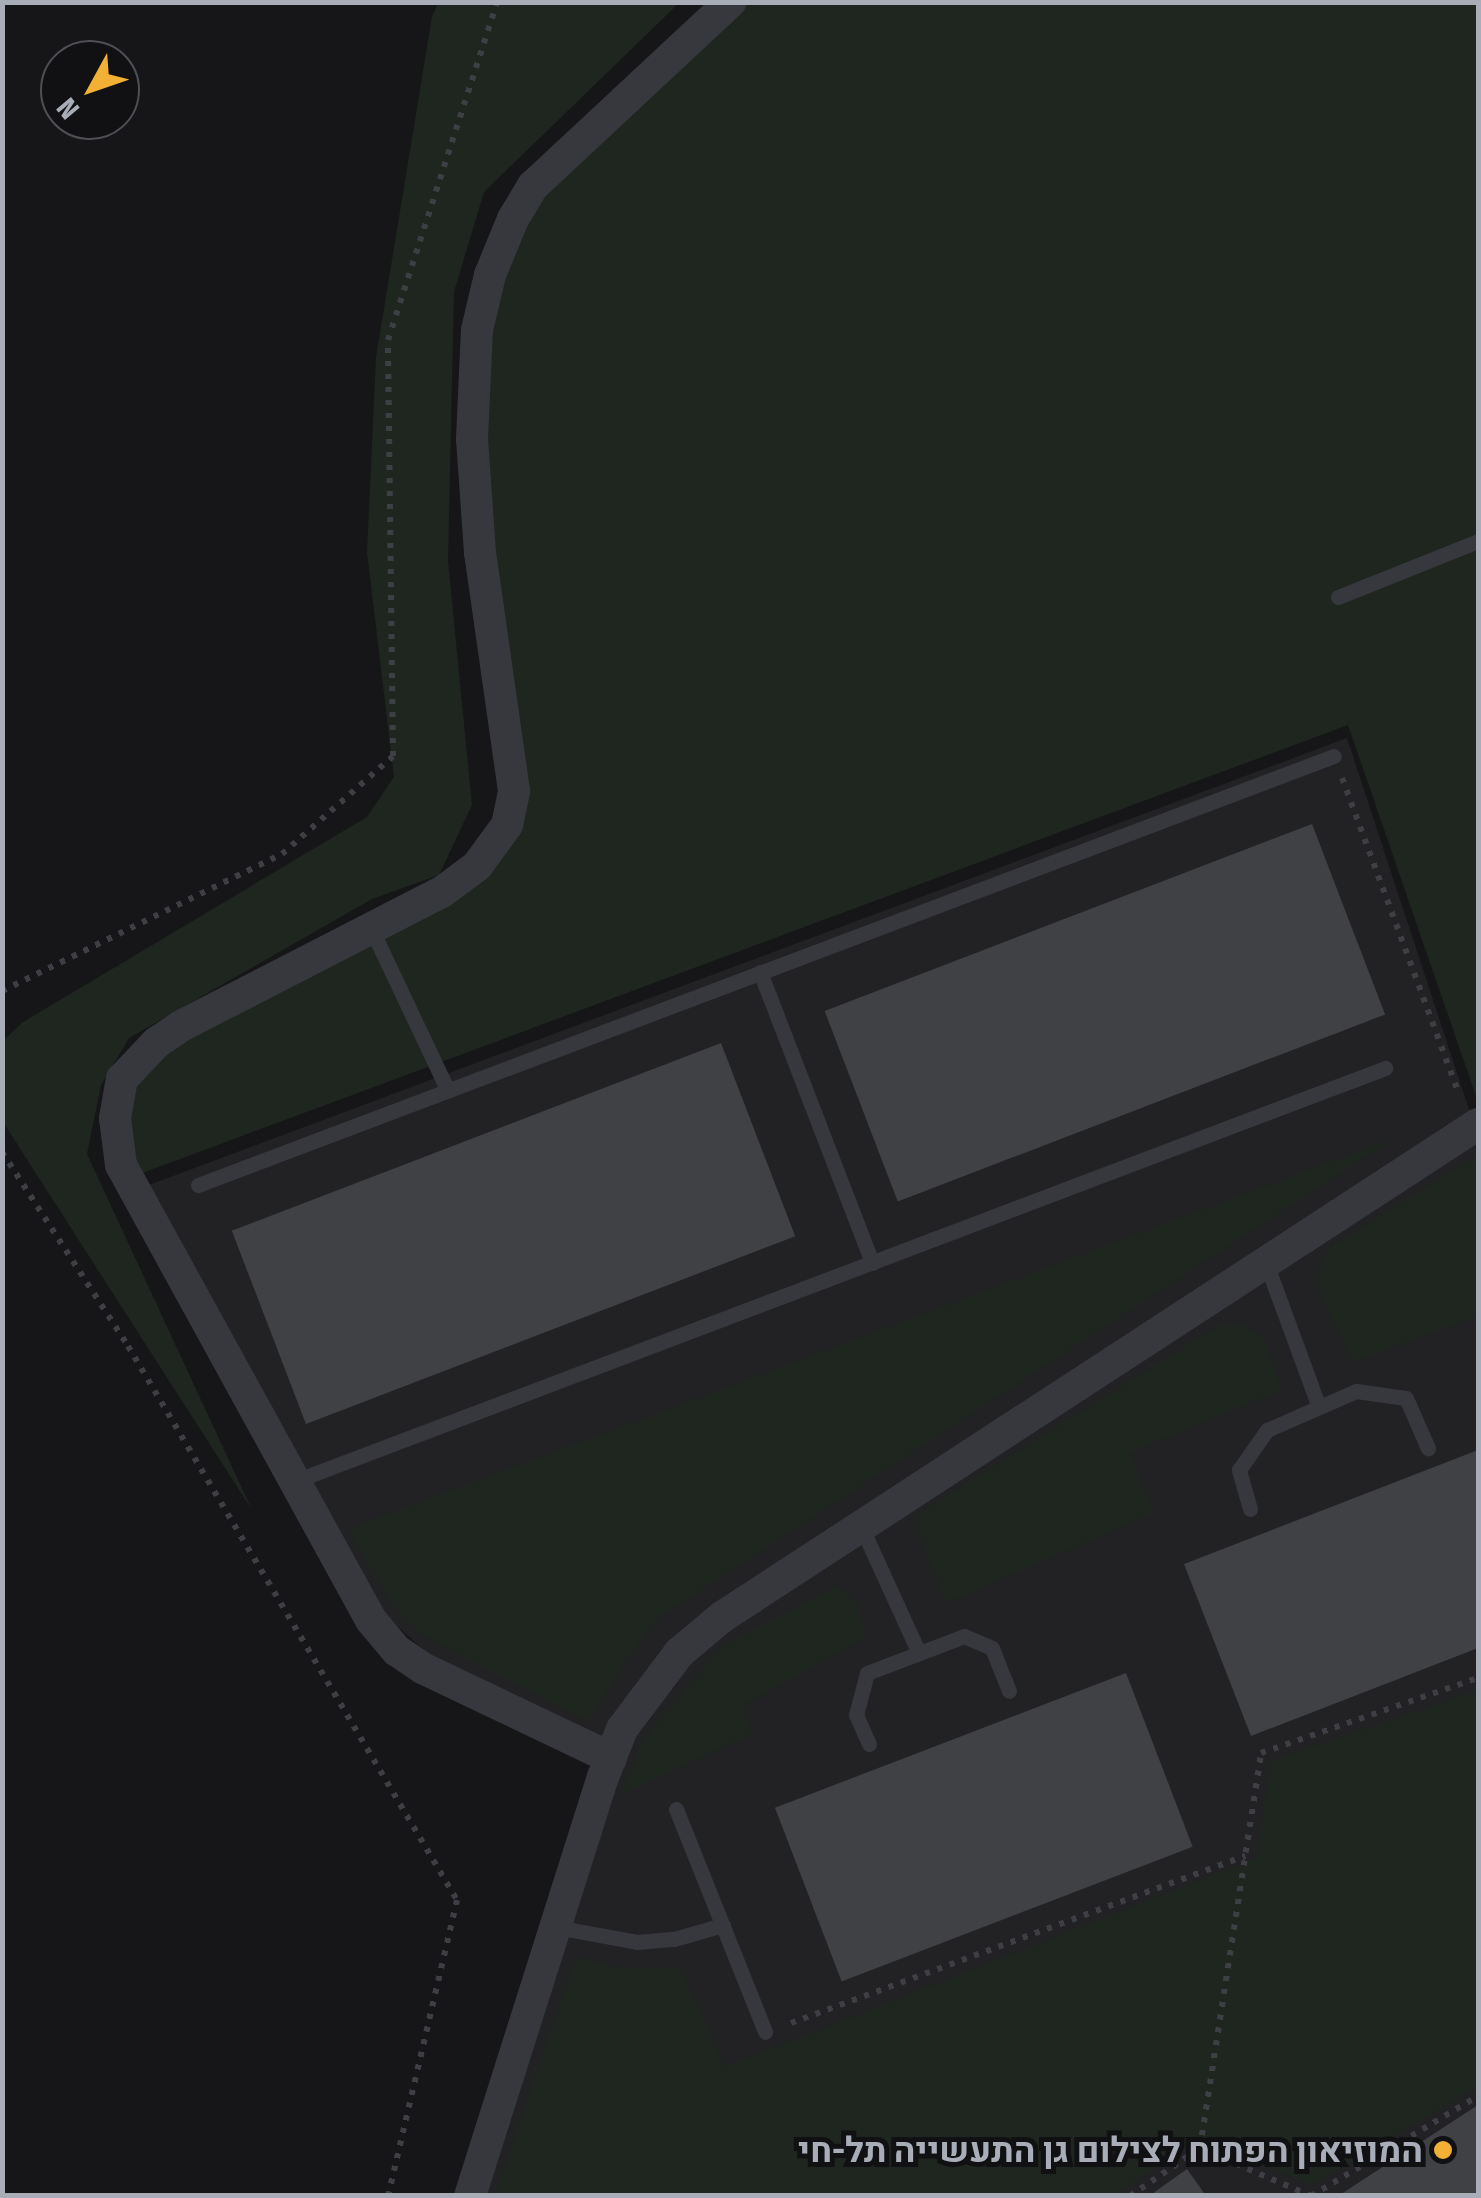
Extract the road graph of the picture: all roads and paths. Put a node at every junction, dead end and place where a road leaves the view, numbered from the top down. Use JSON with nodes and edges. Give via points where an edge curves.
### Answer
{"nodes":[{"id":1,"x":497,"y":2,"type":"edge"},
{"id":2,"x":730,"y":2,"type":"edge"},
{"id":3,"x":1478,"y":541,"type":"edge"},
{"id":4,"x":1338,"y":597,"type":"dead end"},
{"id":5,"x":1334,"y":756,"type":"joint"},
{"id":6,"x":371,"y":928,"type":"junction"},
{"id":7,"x":760,"y":972,"type":"junction"},
{"id":8,"x":2,"y":990,"type":"edge"},
{"id":9,"x":1385,"y":1068,"type":"dead end"},
{"id":10,"x":448,"y":1091,"type":"junction"},
{"id":11,"x":1475,"y":1126,"type":"edge"},
{"id":12,"x":2,"y":1152,"type":"edge"},
{"id":13,"x":198,"y":1185,"type":"dead end"},
{"id":14,"x":1266,"y":1262,"type":"junction"},
{"id":15,"x":872,"y":1263,"type":"junction"},
{"id":16,"x":1319,"y":1407,"type":"junction"},
{"id":17,"x":1428,"y":1448,"type":"dead end"},
{"id":18,"x":295,"y":1482,"type":"junction"},
{"id":19,"x":1250,"y":1509,"type":"dead end"},
{"id":20,"x":861,"y":1526,"type":"junction"},
{"id":21,"x":919,"y":1654,"type":"junction"},
{"id":22,"x":1478,"y":1678,"type":"edge"},
{"id":23,"x":1008,"y":1691,"type":"dead end"},
{"id":24,"x":868,"y":1744,"type":"dead end"},
{"id":25,"x":611,"y":1758,"type":"junction"},
{"id":26,"x":676,"y":1809,"type":"dead end"},
{"id":27,"x":1245,"y":1856,"type":"junction"},
{"id":28,"x":722,"y":1925,"type":"junction"},
{"id":29,"x":556,"y":1928,"type":"junction"},
{"id":30,"x":765,"y":2032,"type":"joint"},
{"id":31,"x":1478,"y":2096,"type":"edge"},
{"id":32,"x":1200,"y":2148,"type":"junction"},
{"id":33,"x":388,"y":2196,"type":"edge"},
{"id":34,"x":470,"y":2196,"type":"edge"},
{"id":35,"x":1130,"y":2196,"type":"edge"},
{"id":36,"x":1311,"y":2196,"type":"edge"}],
"edges":[{"from":1,"to":8,"type":"path","via":[[388,340],[393,756],[282,854]]},
{"from":2,"to":6,"type":"street","via":[[533,186],[490,275],[477,330],[472,439],[482,573],[514,790],[507,826],[477,866]]},
{"from":3,"to":4,"type":"lane"},
{"from":5,"to":7,"type":"lane"},
{"from":5,"to":11,"type":"path"},
{"from":6,"to":10,"type":"lane"},
{"from":6,"to":18,"type":"street","via":[[156,1043],[122,1079],[115,1118],[122,1165]]},
{"from":7,"to":10,"type":"lane"},
{"from":7,"to":15,"type":"lane"},
{"from":9,"to":15,"type":"lane"},
{"from":10,"to":13,"type":"lane"},
{"from":11,"to":14,"type":"street"},
{"from":12,"to":33,"type":"path","via":[[128,1346],[458,1900]]},
{"from":14,"to":16,"type":"lane"},
{"from":14,"to":20,"type":"street"},
{"from":15,"to":18,"type":"lane"},
{"from":16,"to":17,"type":"lane","via":[[1356,1391],[1406,1398]]},
{"from":16,"to":19,"type":"lane","via":[[1267,1430],[1239,1470]]},
{"from":18,"to":25,"type":"street","via":[[371,1620],[397,1651]]},
{"from":20,"to":21,"type":"lane"},
{"from":20,"to":25,"type":"street","via":[[722,1617],[680,1653],[622,1728]]},
{"from":21,"to":23,"type":"lane","via":[[964,1636],[992,1648]]},
{"from":21,"to":24,"type":"lane","via":[[867,1673],[856,1715]]},
{"from":22,"to":27,"type":"path","via":[[1261,1753]]},
{"from":25,"to":29,"type":"street"},
{"from":26,"to":28,"type":"lane"},
{"from":27,"to":30,"type":"path"},
{"from":27,"to":32,"type":"path"},
{"from":28,"to":29,"type":"lane","via":[[637,1942]]},
{"from":28,"to":30,"type":"lane"},
{"from":29,"to":34,"type":"street"},
{"from":31,"to":36,"type":"path"},
{"from":32,"to":35,"type":"path"},
{"from":32,"to":36,"type":"path"}]}
